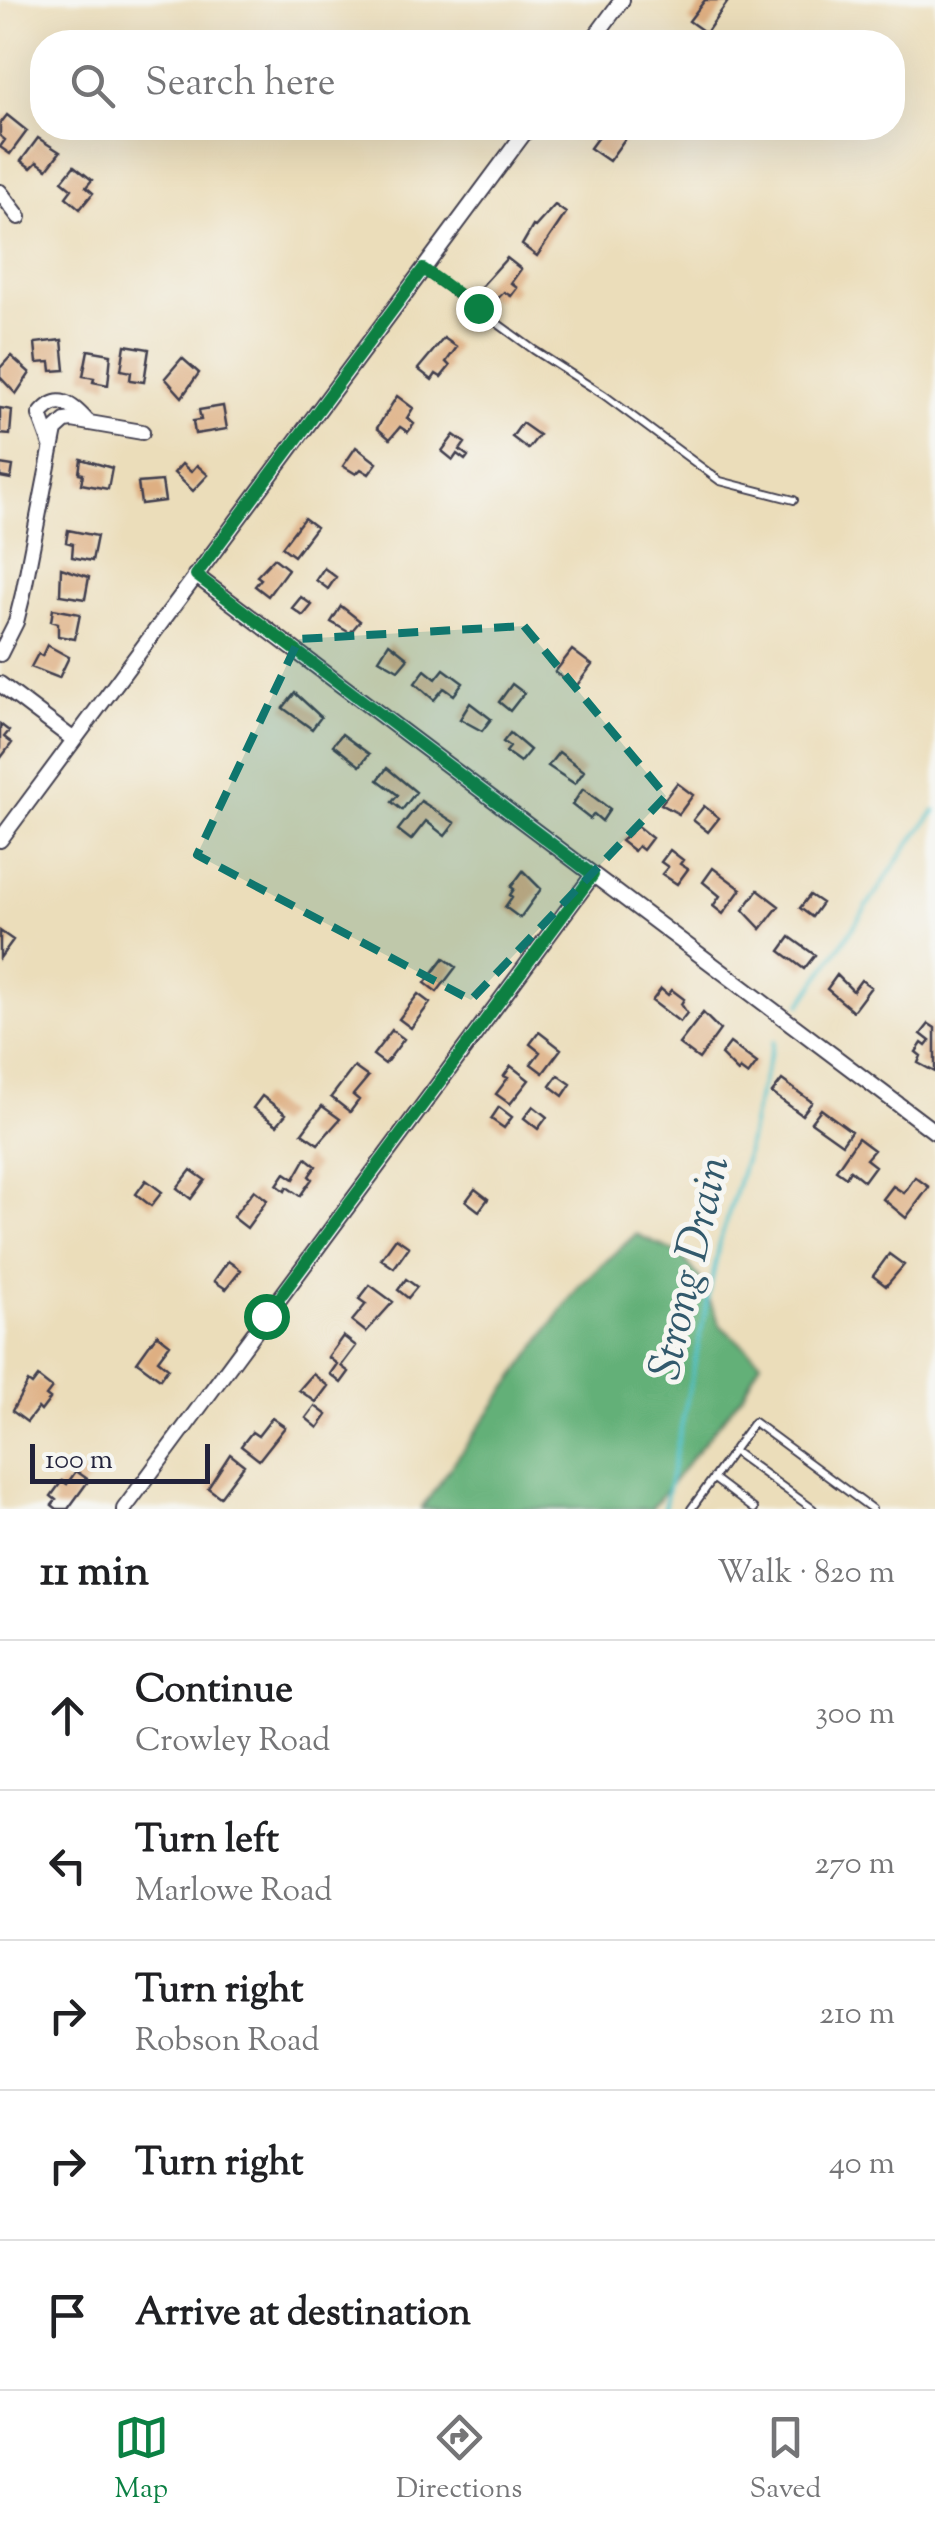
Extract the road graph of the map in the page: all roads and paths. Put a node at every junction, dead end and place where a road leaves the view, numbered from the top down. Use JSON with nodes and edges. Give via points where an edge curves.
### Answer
{"nodes":[{"id":1,"x":622,"y":0,"type":"edge"},
{"id":2,"x":600,"y":30,"type":"edge"},
{"id":3,"x":519,"y":140,"type":"edge"},
{"id":4,"x":0,"y":192,"type":"edge"},
{"id":5,"x":19,"y":217,"type":"dead end"},
{"id":6,"x":423,"y":269,"type":"junction"},
{"id":7,"x":88,"y":422,"type":"junction"},
{"id":8,"x":142,"y":432,"type":"dead end"},
{"id":9,"x":52,"y":445,"type":"junction"},
{"id":10,"x":794,"y":500,"type":"dead end"},
{"id":11,"x":196,"y":575,"type":"junction"},
{"id":12,"x":0,"y":654,"type":"edge"},
{"id":13,"x":0,"y":684,"type":"edge"},
{"id":14,"x":74,"y":740,"type":"junction"},
{"id":15,"x":0,"y":840,"type":"edge"},
{"id":16,"x":593,"y":875,"type":"junction"},
{"id":17,"x":935,"y":1132,"type":"edge"},
{"id":18,"x":733,"y":1450,"type":"junction"},
{"id":19,"x":712,"y":1478,"type":"junction"},
{"id":20,"x":693,"y":1508,"type":"edge"},
{"id":21,"x":124,"y":1509,"type":"edge"},
{"id":22,"x":754,"y":1509,"type":"edge"},
{"id":23,"x":812,"y":1509,"type":"edge"},
{"id":24,"x":872,"y":1509,"type":"edge"}],
"edges":[{"from":1,"to":2,"type":"street"},
{"from":3,"to":6,"type":"street"},
{"from":4,"to":5,"type":"street"},
{"from":6,"to":10,"type":"lane","via":[[720,482]]},
{"from":6,"to":11,"type":"street"},
{"from":7,"to":8,"type":"street"},
{"from":7,"to":9,"type":"street","via":[[62,422]]},
{"from":7,"to":9,"type":"street","via":[[71,404],[47,406],[40,416]]},
{"from":9,"to":12,"type":"street","via":[[20,608]]},
{"from":11,"to":14,"type":"street"},
{"from":11,"to":16,"type":"street"},
{"from":13,"to":14,"type":"street"},
{"from":14,"to":15,"type":"street"},
{"from":16,"to":17,"type":"street"},
{"from":16,"to":21,"type":"street"},
{"from":18,"to":19,"type":"lane"},
{"from":18,"to":23,"type":"lane"},
{"from":18,"to":24,"type":"lane","via":[[754,1422]]},
{"from":19,"to":20,"type":"lane"},
{"from":19,"to":22,"type":"lane"}]}
